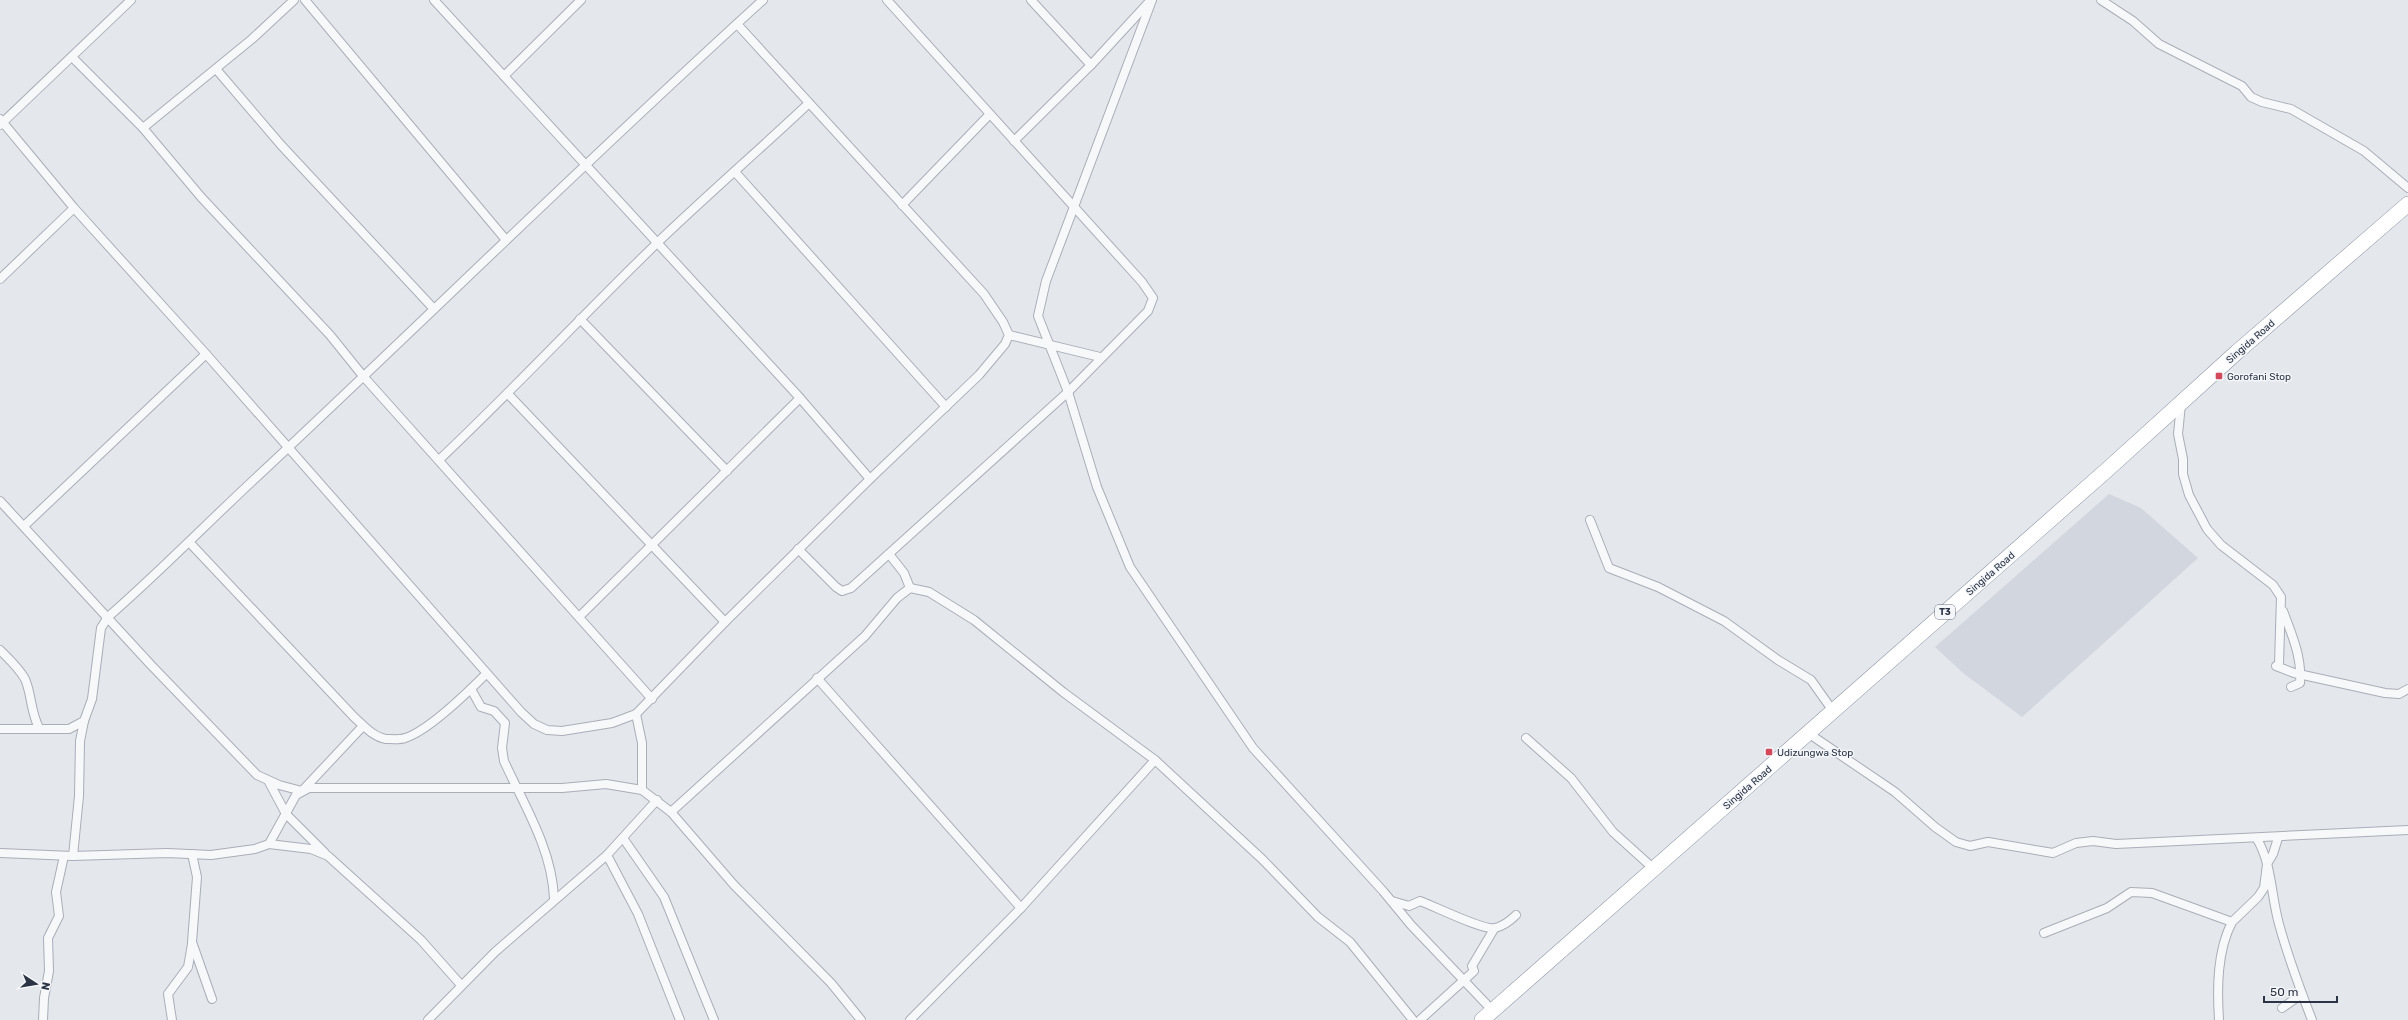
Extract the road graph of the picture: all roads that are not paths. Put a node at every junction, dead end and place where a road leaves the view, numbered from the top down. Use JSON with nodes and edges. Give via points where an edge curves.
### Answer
{"nodes":[{"id":1,"x":131,"y":0,"type":"edge"},
{"id":2,"x":294,"y":0,"type":"edge"},
{"id":3,"x":305,"y":0,"type":"edge"},
{"id":4,"x":434,"y":0,"type":"edge"},
{"id":5,"x":581,"y":0,"type":"edge"},
{"id":6,"x":763,"y":0,"type":"edge"},
{"id":7,"x":887,"y":0,"type":"edge"},
{"id":8,"x":1031,"y":0,"type":"edge"},
{"id":9,"x":1151,"y":0,"type":"edge"},
{"id":10,"x":2101,"y":0,"type":"edge"},
{"id":11,"x":737,"y":24,"type":"junction"},
{"id":12,"x":73,"y":58,"type":"junction"},
{"id":13,"x":1091,"y":65,"type":"junction"},
{"id":14,"x":216,"y":69,"type":"junction"},
{"id":15,"x":504,"y":76,"type":"junction"},
{"id":16,"x":808,"y":104,"type":"junction"},
{"id":17,"x":989,"y":115,"type":"junction"},
{"id":18,"x":1,"y":122,"type":"edge"},
{"id":19,"x":143,"y":128,"type":"junction"},
{"id":20,"x":1014,"y":140,"type":"junction"},
{"id":21,"x":585,"y":165,"type":"junction"},
{"id":22,"x":735,"y":172,"type":"junction"},
{"id":23,"x":2408,"y":188,"type":"edge"},
{"id":24,"x":2408,"y":204,"type":"edge"},
{"id":25,"x":902,"y":205,"type":"junction"},
{"id":26,"x":1074,"y":206,"type":"junction"},
{"id":27,"x":74,"y":208,"type":"junction"},
{"id":28,"x":506,"y":240,"type":"junction"},
{"id":29,"x":656,"y":244,"type":"junction"},
{"id":30,"x":0,"y":279,"type":"edge"},
{"id":31,"x":434,"y":309,"type":"junction"},
{"id":32,"x":580,"y":319,"type":"junction"},
{"id":33,"x":1009,"y":336,"type":"junction"},
{"id":34,"x":1049,"y":343,"type":"junction"},
{"id":35,"x":206,"y":354,"type":"junction"},
{"id":36,"x":1100,"y":357,"type":"junction"},
{"id":37,"x":364,"y":376,"type":"junction"},
{"id":38,"x":1068,"y":392,"type":"junction"},
{"id":39,"x":508,"y":394,"type":"junction"},
{"id":40,"x":800,"y":398,"type":"junction"},
{"id":41,"x":2181,"y":402,"type":"junction"},
{"id":42,"x":946,"y":407,"type":"junction"},
{"id":43,"x":288,"y":448,"type":"junction"},
{"id":44,"x":438,"y":460,"type":"junction"},
{"id":45,"x":727,"y":471,"type":"junction"},
{"id":46,"x":870,"y":479,"type":"junction"},
{"id":47,"x":0,"y":501,"type":"edge"},
{"id":48,"x":1590,"y":520,"type":"dead end"},
{"id":49,"x":24,"y":526,"type":"junction"},
{"id":50,"x":190,"y":543,"type":"junction"},
{"id":51,"x":651,"y":545,"type":"junction"},
{"id":52,"x":798,"y":549,"type":"junction"},
{"id":53,"x":889,"y":554,"type":"junction"},
{"id":54,"x":910,"y":588,"type":"junction"},
{"id":55,"x":2281,"y":607,"type":"junction"},
{"id":56,"x":108,"y":616,"type":"junction"},
{"id":57,"x":580,"y":616,"type":"junction"},
{"id":58,"x":725,"y":622,"type":"junction"},
{"id":59,"x":0,"y":650,"type":"edge"},
{"id":60,"x":486,"y":674,"type":"junction"},
{"id":61,"x":2301,"y":675,"type":"junction"},
{"id":62,"x":817,"y":678,"type":"junction"},
{"id":63,"x":2291,"y":687,"type":"dead end"},
{"id":64,"x":471,"y":689,"type":"junction"},
{"id":65,"x":2408,"y":689,"type":"edge"},
{"id":66,"x":652,"y":699,"type":"junction"},
{"id":67,"x":1833,"y":711,"type":"junction"},
{"id":68,"x":636,"y":714,"type":"junction"},
{"id":69,"x":84,"y":721,"type":"junction"},
{"id":70,"x":363,"y":726,"type":"junction"},
{"id":71,"x":39,"y":728,"type":"junction"},
{"id":72,"x":0,"y":729,"type":"edge"},
{"id":73,"x":1808,"y":733,"type":"junction"},
{"id":74,"x":1526,"y":738,"type":"dead end"},
{"id":75,"x":1155,"y":760,"type":"junction"},
{"id":76,"x":269,"y":782,"type":"junction"},
{"id":77,"x":516,"y":787,"type":"junction"},
{"id":78,"x":642,"y":790,"type":"junction"},
{"id":79,"x":302,"y":791,"type":"junction"},
{"id":80,"x":657,"y":800,"type":"junction"},
{"id":81,"x":671,"y":812,"type":"junction"},
{"id":82,"x":286,"y":814,"type":"junction"},
{"id":83,"x":2408,"y":830,"type":"edge"},
{"id":84,"x":623,"y":838,"type":"junction"},
{"id":85,"x":2278,"y":838,"type":"junction"},
{"id":86,"x":2257,"y":839,"type":"junction"},
{"id":87,"x":269,"y":844,"type":"junction"},
{"id":88,"x":0,"y":853,"type":"edge"},
{"id":89,"x":192,"y":854,"type":"junction"},
{"id":90,"x":606,"y":855,"type":"junction"},
{"id":91,"x":64,"y":856,"type":"junction"},
{"id":92,"x":73,"y":856,"type":"junction"},
{"id":93,"x":328,"y":856,"type":"junction"},
{"id":94,"x":2267,"y":864,"type":"junction"},
{"id":95,"x":1654,"y":869,"type":"junction"},
{"id":96,"x":554,"y":898,"type":"junction"},
{"id":97,"x":1391,"y":901,"type":"junction"},
{"id":98,"x":1021,"y":908,"type":"junction"},
{"id":99,"x":1516,"y":915,"type":"dead end"},
{"id":100,"x":2232,"y":922,"type":"junction"},
{"id":101,"x":1494,"y":929,"type":"junction"},
{"id":102,"x":2044,"y":933,"type":"dead end"},
{"id":103,"x":192,"y":942,"type":"junction"},
{"id":104,"x":1464,"y":980,"type":"junction"},
{"id":105,"x":461,"y":985,"type":"junction"},
{"id":106,"x":2302,"y":994,"type":"junction"},
{"id":107,"x":212,"y":999,"type":"dead end"},
{"id":108,"x":2282,"y":1008,"type":"dead end"},
{"id":109,"x":1487,"y":1016,"type":"edge"},
{"id":110,"x":43,"y":1020,"type":"edge"},
{"id":111,"x":172,"y":1020,"type":"edge"},
{"id":112,"x":428,"y":1020,"type":"edge"},
{"id":113,"x":680,"y":1020,"type":"edge"},
{"id":114,"x":714,"y":1020,"type":"edge"},
{"id":115,"x":861,"y":1020,"type":"edge"},
{"id":116,"x":910,"y":1020,"type":"edge"},
{"id":117,"x":1413,"y":1020,"type":"edge"},
{"id":118,"x":1420,"y":1020,"type":"edge"},
{"id":119,"x":2219,"y":1020,"type":"edge"},
{"id":120,"x":2312,"y":1020,"type":"edge"}],
"edges":[{"from":1,"to":12,"type":"street"},
{"from":2,"to":14,"type":"street"},
{"from":3,"to":28,"type":"street"},
{"from":4,"to":15,"type":"street"},
{"from":5,"to":15,"type":"street"},
{"from":6,"to":11,"type":"street"},
{"from":7,"to":17,"type":"street"},
{"from":8,"to":13,"type":"street"},
{"from":9,"to":13,"type":"street"},
{"from":9,"to":26,"type":"street"},
{"from":10,"to":23,"type":"street","via":[[2133,21],[2159,44],[2242,86],[2251,97],[2291,109],[2364,151]]},
{"from":11,"to":16,"type":"street"},
{"from":11,"to":21,"type":"street"},
{"from":12,"to":18,"type":"street"},
{"from":12,"to":19,"type":"street"},
{"from":13,"to":20,"type":"street"},
{"from":14,"to":19,"type":"street"},
{"from":14,"to":31,"type":"street","via":[[281,145]]},
{"from":15,"to":21,"type":"street"},
{"from":16,"to":22,"type":"street"},
{"from":16,"to":25,"type":"street"},
{"from":17,"to":20,"type":"street"},
{"from":17,"to":25,"type":"street"},
{"from":18,"to":27,"type":"street"},
{"from":19,"to":37,"type":"street","via":[[201,198],[330,335]]},
{"from":20,"to":26,"type":"street"},
{"from":21,"to":28,"type":"street"},
{"from":21,"to":29,"type":"street"},
{"from":22,"to":29,"type":"street"},
{"from":22,"to":42,"type":"street"},
{"from":24,"to":41,"type":"highway","name":"Singida Road","number":"T3"},
{"from":25,"to":33,"type":"street","via":[[984,294],[1003,322]]},
{"from":26,"to":34,"type":"street","via":[[1040,303],[1038,316]]},
{"from":26,"to":36,"type":"street","via":[[1142,282],[1153,298],[1148,311]]},
{"from":27,"to":30,"type":"street"},
{"from":27,"to":35,"type":"street"},
{"from":28,"to":31,"type":"street"},
{"from":29,"to":32,"type":"street"},
{"from":29,"to":40,"type":"street"},
{"from":31,"to":37,"type":"street"},
{"from":32,"to":39,"type":"street"},
{"from":32,"to":45,"type":"street"},
{"from":33,"to":34,"type":"street"},
{"from":33,"to":42,"type":"street","via":[[979,375]]},
{"from":34,"to":36,"type":"street"},
{"from":34,"to":38,"type":"street"},
{"from":35,"to":43,"type":"street"},
{"from":35,"to":49,"type":"street"},
{"from":36,"to":38,"type":"street"},
{"from":37,"to":43,"type":"street"},
{"from":37,"to":44,"type":"street"},
{"from":38,"to":53,"type":"street"},
{"from":38,"to":97,"type":"street","via":[[1097,487],[1130,567],[1253,748]]},
{"from":39,"to":44,"type":"street"},
{"from":39,"to":51,"type":"street"},
{"from":40,"to":45,"type":"street"},
{"from":40,"to":46,"type":"street"},
{"from":41,"to":55,"type":"street","via":[[2178,434],[2183,474],[2189,495],[2207,529],[2221,545],[2273,585],[2281,597]]},
{"from":41,"to":67,"type":"highway","name":"Singida Road","number":"T3"},
{"from":42,"to":46,"type":"street"},
{"from":43,"to":50,"type":"street"},
{"from":43,"to":60,"type":"street"},
{"from":44,"to":57,"type":"street"},
{"from":45,"to":51,"type":"street"},
{"from":46,"to":52,"type":"street"},
{"from":47,"to":49,"type":"street"},
{"from":48,"to":67,"type":"street","via":[[1609,568],[1658,587],[1724,621],[1811,680]]},
{"from":49,"to":56,"type":"street"},
{"from":50,"to":56,"type":"street"},
{"from":50,"to":70,"type":"street"},
{"from":51,"to":57,"type":"street"},
{"from":51,"to":58,"type":"street"},
{"from":52,"to":53,"type":"street","via":[[842,591],[851,588]]},
{"from":52,"to":58,"type":"street"},
{"from":53,"to":54,"type":"street","via":[[904,573]]},
{"from":54,"to":62,"type":"street","via":[[897,598],[865,636]]},
{"from":54,"to":75,"type":"street","via":[[929,592],[974,620],[1063,692]]},
{"from":55,"to":61,"type":"street","via":[[2297,647]]},
{"from":55,"to":61,"type":"street","via":[[2279,664],[2276,666]]},
{"from":56,"to":69,"type":"street","via":[[101,628],[92,698]]},
{"from":56,"to":76,"type":"street","via":[[151,665],[257,775]]},
{"from":57,"to":66,"type":"street"},
{"from":58,"to":66,"type":"street"},
{"from":59,"to":71,"type":"street","via":[[21,671]]},
{"from":60,"to":64,"type":"street"},
{"from":60,"to":68,"type":"street","via":[[534,724],[547,730],[562,731],[612,723]]},
{"from":61,"to":63,"type":"street","via":[[2300,683]]},
{"from":61,"to":65,"type":"street","via":[[2385,693],[2399,694]]},
{"from":62,"to":81,"type":"street"},
{"from":62,"to":98,"type":"street"},
{"from":64,"to":70,"type":"street","via":[[420,730],[404,738],[385,738]]},
{"from":64,"to":77,"type":"street","via":[[481,707],[494,711],[505,723],[502,748],[504,761]]},
{"from":66,"to":68,"type":"street"},
{"from":67,"to":73,"type":"highway","name":"Singida Road","number":"T3"},
{"from":68,"to":78,"type":"street","via":[[642,743]]},
{"from":69,"to":71,"type":"street","via":[[69,729]]},
{"from":69,"to":92,"type":"street","via":[[80,741],[79,796]]},
{"from":70,"to":79,"type":"street"},
{"from":71,"to":72,"type":"street"},
{"from":73,"to":86,"type":"street","via":[[1896,792],[1956,842],[1970,846],[1988,842],[2053,852],[2076,843],[2093,841],[2116,844]]},
{"from":73,"to":95,"type":"highway","name":"Singida Road","number":"T3"},
{"from":74,"to":95,"type":"street","via":[[1571,778],[1613,832]]},
{"from":75,"to":98,"type":"street"},
{"from":75,"to":117,"type":"street","via":[[1256,853],[1318,917],[1350,942]]},
{"from":76,"to":79,"type":"street"},
{"from":76,"to":82,"type":"street"},
{"from":77,"to":78,"type":"street","via":[[562,788],[606,784]]},
{"from":77,"to":79,"type":"street","via":[[309,788]]},
{"from":77,"to":96,"type":"street","via":[[548,857]]},
{"from":78,"to":80,"type":"street"},
{"from":79,"to":82,"type":"street","via":[[296,795]]},
{"from":80,"to":81,"type":"street"},
{"from":80,"to":84,"type":"street"},
{"from":81,"to":115,"type":"street","via":[[734,885],[831,983]]},
{"from":82,"to":87,"type":"street"},
{"from":82,"to":93,"type":"street"},
{"from":83,"to":85,"type":"street"},
{"from":84,"to":90,"type":"street"},
{"from":84,"to":114,"type":"street","via":[[664,897]]},
{"from":85,"to":86,"type":"street"},
{"from":85,"to":94,"type":"street","via":[[2274,854]]},
{"from":86,"to":94,"type":"street"},
{"from":87,"to":89,"type":"street","via":[[255,849],[211,855]]},
{"from":87,"to":93,"type":"street","via":[[311,849]]},
{"from":88,"to":91,"type":"street"},
{"from":89,"to":92,"type":"street"},
{"from":89,"to":103,"type":"street","via":[[198,881]]},
{"from":90,"to":96,"type":"street"},
{"from":90,"to":113,"type":"street","via":[[638,914]]},
{"from":91,"to":92,"type":"street"},
{"from":91,"to":110,"type":"street","via":[[56,892],[59,916],[50,932],[47,945],[49,970]]},
{"from":93,"to":105,"type":"street","via":[[421,940]]},
{"from":94,"to":100,"type":"street","via":[[2264,888]]},
{"from":94,"to":106,"type":"street","via":[[2279,925]]},
{"from":95,"to":109,"type":"highway","name":"Singida Road","number":"T3"},
{"from":96,"to":105,"type":"street"},
{"from":97,"to":101,"type":"street","via":[[1409,906],[1420,901],[1474,924]]},
{"from":97,"to":104,"type":"street"},
{"from":98,"to":116,"type":"street"},
{"from":99,"to":101,"type":"street"},
{"from":100,"to":102,"type":"street","via":[[2152,893],[2130,892],[2107,908]]},
{"from":100,"to":119,"type":"street","via":[[2224,937],[2218,994]]},
{"from":101,"to":104,"type":"street","via":[[1472,966],[1474,970]]},
{"from":103,"to":107,"type":"street"},
{"from":103,"to":111,"type":"street","via":[[188,967],[168,994]]},
{"from":104,"to":109,"type":"street"},
{"from":104,"to":118,"type":"street"},
{"from":105,"to":112,"type":"street"},
{"from":106,"to":108,"type":"street"},
{"from":106,"to":120,"type":"street"}]}
